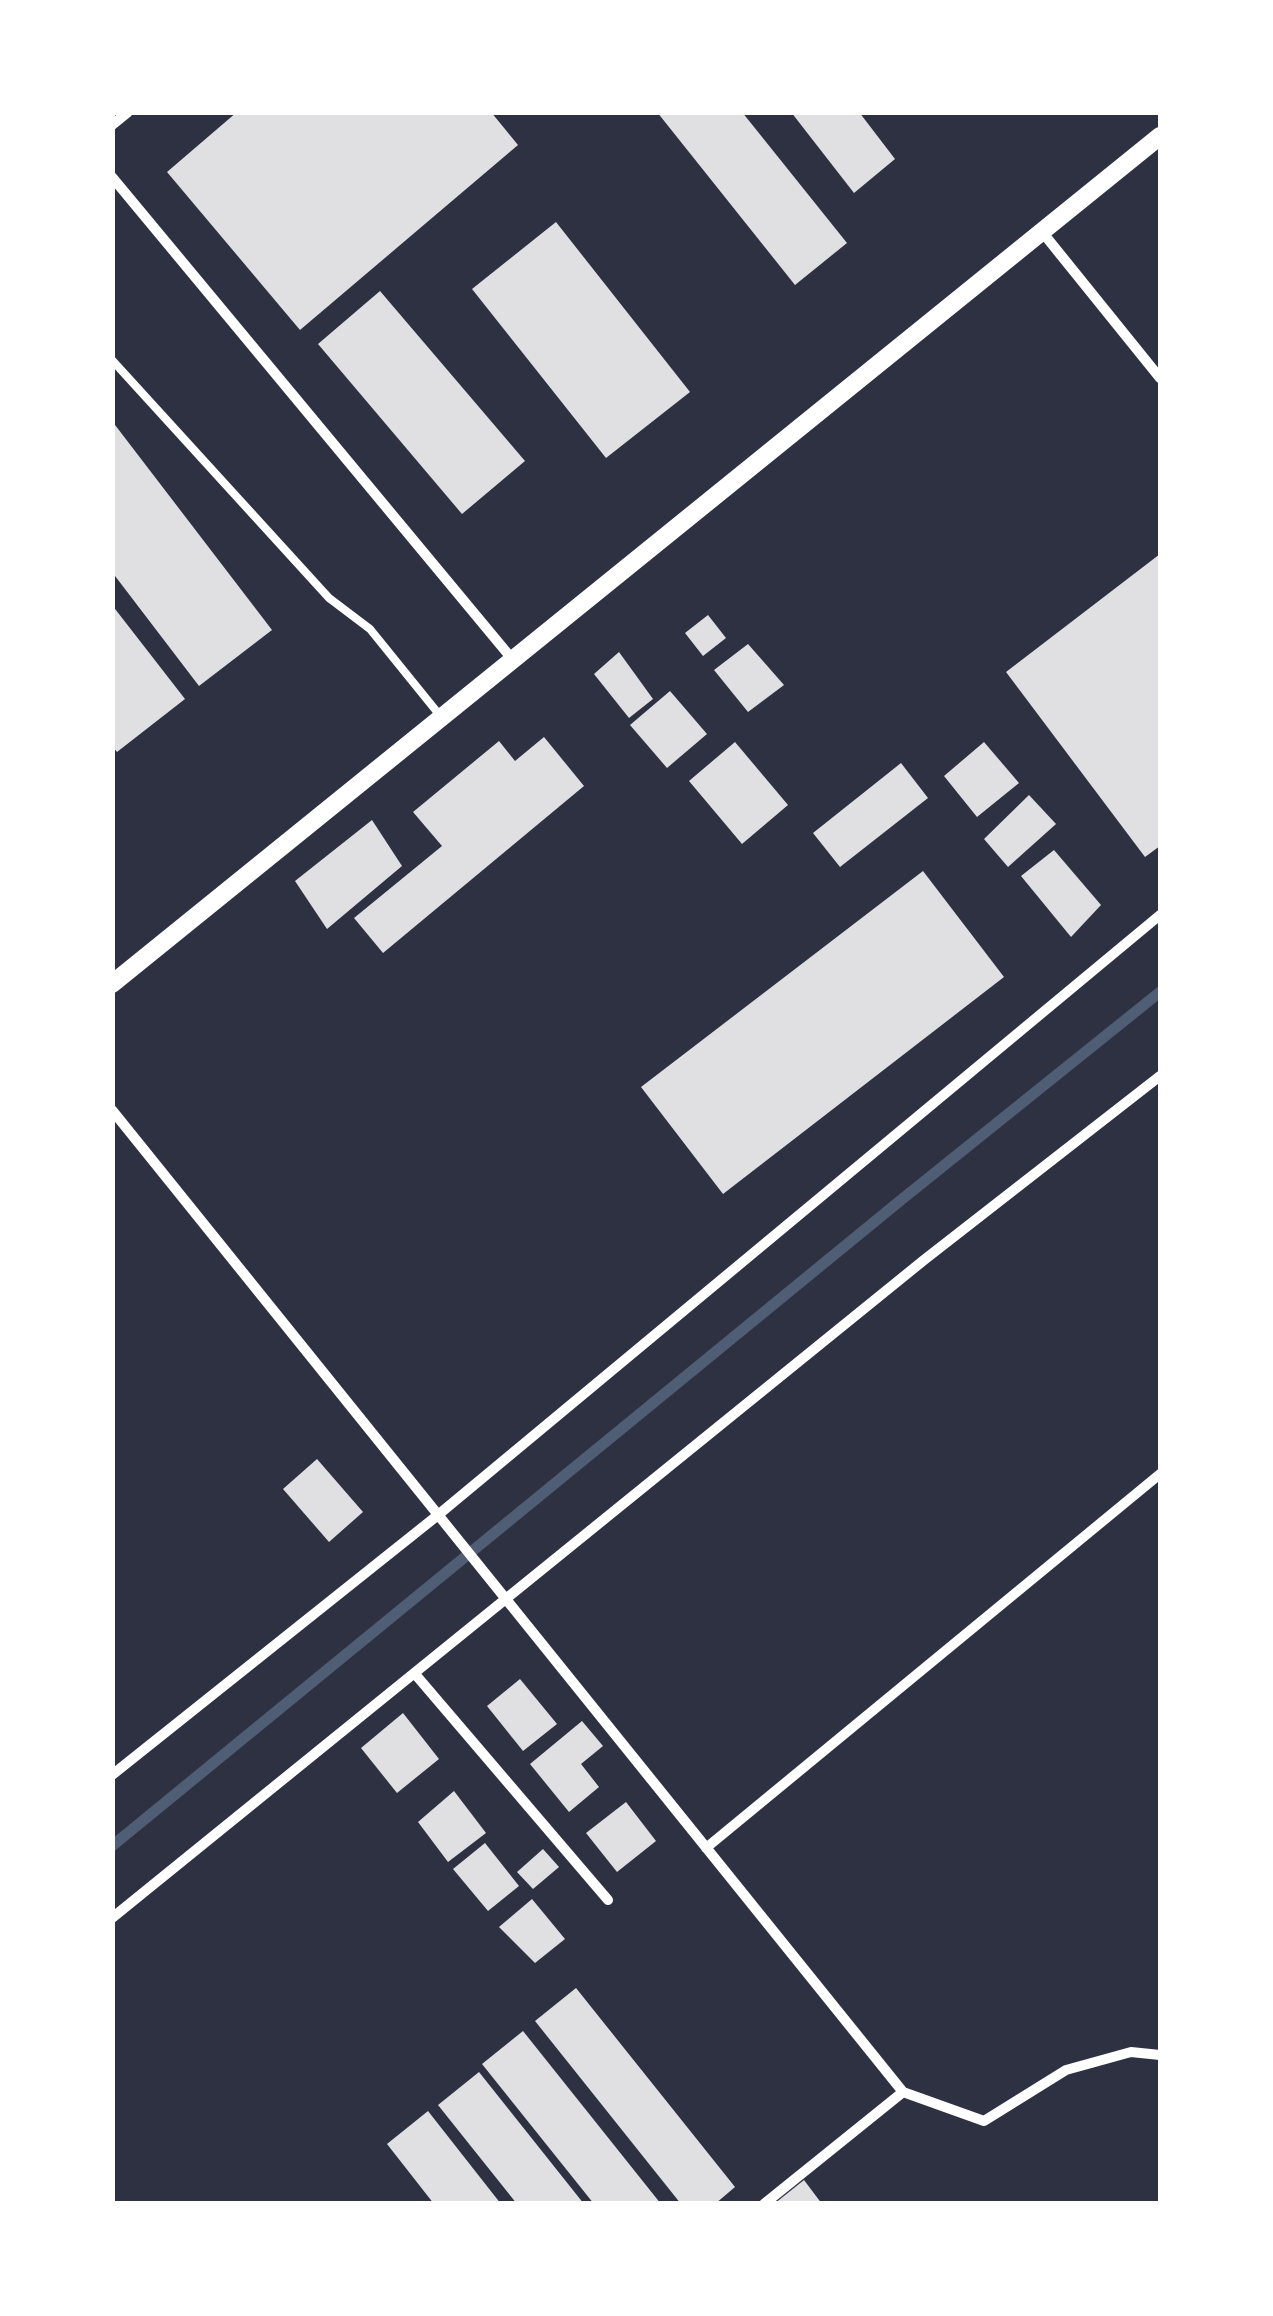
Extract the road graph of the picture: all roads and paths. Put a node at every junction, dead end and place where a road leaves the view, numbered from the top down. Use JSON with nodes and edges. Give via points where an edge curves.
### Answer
{"nodes":[{"id":1,"x":128,"y":112,"type":"edge"},
{"id":2,"x":112,"y":125,"type":"edge"},
{"id":3,"x":1160,"y":136,"type":"edge"},
{"id":4,"x":112,"y":177,"type":"edge"},
{"id":5,"x":1042,"y":232,"type":"junction"},
{"id":6,"x":112,"y":360,"type":"edge"},
{"id":7,"x":1160,"y":378,"type":"edge"},
{"id":8,"x":513,"y":660,"type":"junction"},
{"id":9,"x":442,"y":718,"type":"junction"},
{"id":10,"x":1160,"y":915,"type":"edge"},
{"id":11,"x":112,"y":984,"type":"edge"},
{"id":12,"x":1160,"y":1076,"type":"edge"},
{"id":13,"x":112,"y":1110,"type":"edge"},
{"id":14,"x":1160,"y":1474,"type":"edge"},
{"id":15,"x":438,"y":1515,"type":"junction"},
{"id":16,"x":507,"y":1600,"type":"junction"},
{"id":17,"x":415,"y":1674,"type":"junction"},
{"id":18,"x":112,"y":1775,"type":"edge"},
{"id":19,"x":706,"y":1848,"type":"junction"},
{"id":20,"x":608,"y":1900,"type":"dead end"},
{"id":21,"x":112,"y":1918,"type":"edge"},
{"id":22,"x":1160,"y":2055,"type":"edge"},
{"id":23,"x":903,"y":2092,"type":"junction"},
{"id":24,"x":764,"y":2204,"type":"edge"}],
"edges":[{"from":1,"to":2,"type":"street"},
{"from":3,"to":5,"type":"street"},
{"from":4,"to":8,"type":"street"},
{"from":5,"to":7,"type":"street"},
{"from":5,"to":8,"type":"street"},
{"from":6,"to":9,"type":"lane","via":[[329,598],[370,629]]},
{"from":8,"to":9,"type":"street"},
{"from":9,"to":11,"type":"street"},
{"from":10,"to":15,"type":"street"},
{"from":12,"to":16,"type":"street"},
{"from":13,"to":15,"type":"street"},
{"from":14,"to":19,"type":"street"},
{"from":15,"to":16,"type":"street"},
{"from":15,"to":18,"type":"street"},
{"from":16,"to":17,"type":"street"},
{"from":16,"to":19,"type":"street"},
{"from":17,"to":20,"type":"street"},
{"from":17,"to":21,"type":"street"},
{"from":19,"to":23,"type":"street"},
{"from":22,"to":23,"type":"street","via":[[1130,2052],[1066,2070],[984,2121]]},
{"from":23,"to":24,"type":"street"}]}
